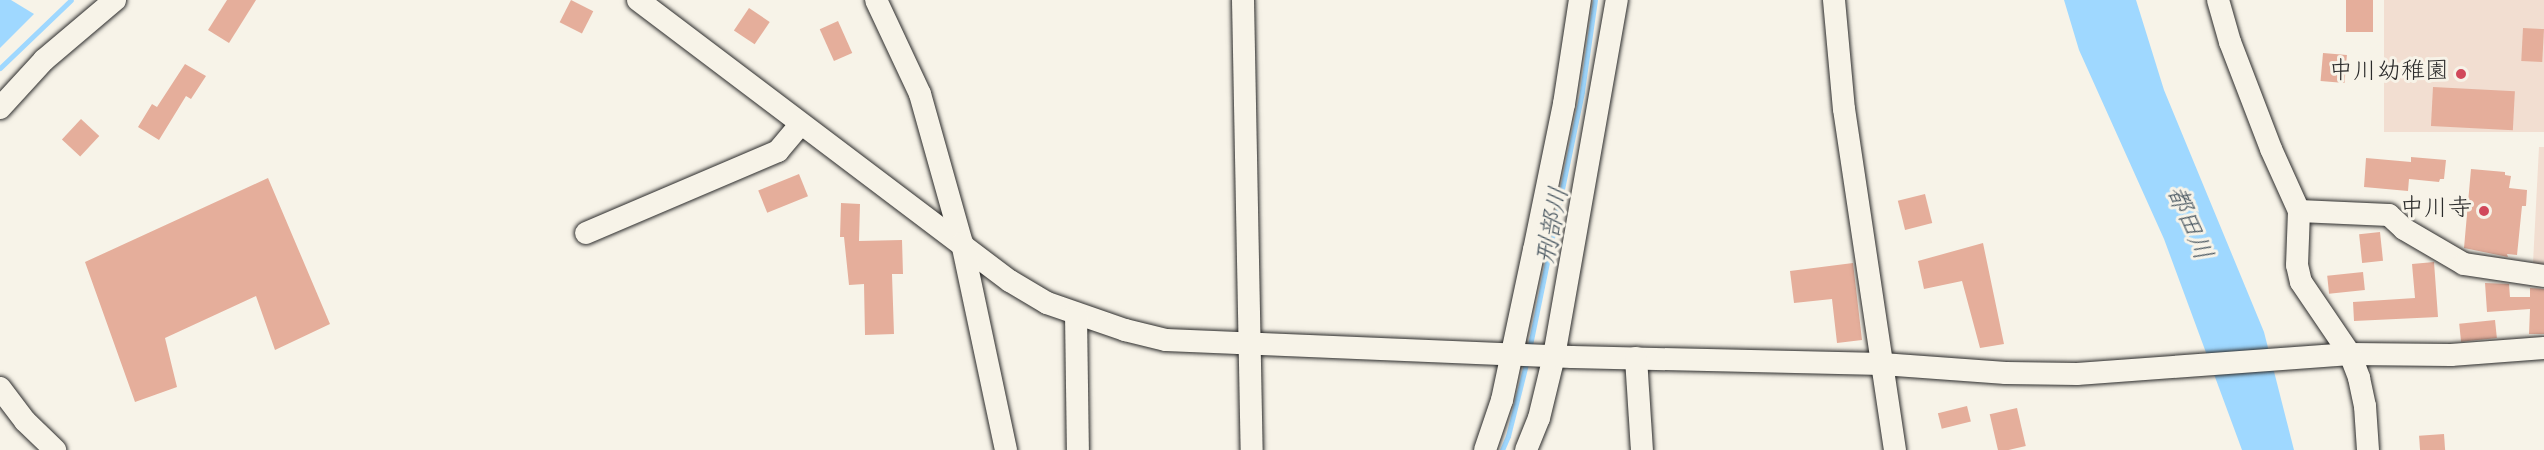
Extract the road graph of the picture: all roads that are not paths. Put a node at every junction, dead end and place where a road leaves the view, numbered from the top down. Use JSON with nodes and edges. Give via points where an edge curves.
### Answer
{"nodes":[{"id":1,"x":115,"y":0,"type":"edge"},
{"id":2,"x":638,"y":0,"type":"edge"},
{"id":3,"x":876,"y":0,"type":"edge"},
{"id":4,"x":1243,"y":0,"type":"edge"},
{"id":5,"x":1581,"y":0,"type":"edge"},
{"id":6,"x":1617,"y":0,"type":"edge"},
{"id":7,"x":1834,"y":0,"type":"edge"},
{"id":8,"x":2218,"y":0,"type":"edge"},
{"id":9,"x":0,"y":108,"type":"edge"},
{"id":10,"x":801,"y":125,"type":"junction"},
{"id":11,"x":2299,"y":211,"type":"junction"},
{"id":12,"x":586,"y":233,"type":"dead end"},
{"id":13,"x":962,"y":243,"type":"junction"},
{"id":14,"x":2544,"y":276,"type":"edge"},
{"id":15,"x":1076,"y":314,"type":"junction"},
{"id":16,"x":1250,"y":342,"type":"junction"},
{"id":17,"x":2544,"y":348,"type":"edge"},
{"id":18,"x":1515,"y":354,"type":"junction"},
{"id":19,"x":2350,"y":354,"type":"junction"},
{"id":20,"x":1552,"y":356,"type":"junction"},
{"id":21,"x":1636,"y":358,"type":"junction"},
{"id":22,"x":1882,"y":364,"type":"junction"},
{"id":23,"x":0,"y":388,"type":"edge"},
{"id":24,"x":55,"y":450,"type":"edge"},
{"id":25,"x":1006,"y":450,"type":"edge"},
{"id":26,"x":1078,"y":450,"type":"edge"},
{"id":27,"x":1252,"y":450,"type":"edge"},
{"id":28,"x":1485,"y":450,"type":"edge"},
{"id":29,"x":1526,"y":450,"type":"edge"},
{"id":30,"x":1642,"y":450,"type":"edge"},
{"id":31,"x":1895,"y":450,"type":"edge"},
{"id":32,"x":2368,"y":450,"type":"edge"}],
"edges":[{"from":1,"to":9,"type":"street","via":[[44,60]]},
{"from":2,"to":10,"type":"street"},
{"from":3,"to":13,"type":"street","via":[[920,94]]},
{"from":4,"to":16,"type":"street"},
{"from":5,"to":18,"type":"street"},
{"from":6,"to":20,"type":"street"},
{"from":7,"to":22,"type":"street","via":[[1844,109]]},
{"from":8,"to":11,"type":"street","via":[[2242,74]]},
{"from":10,"to":12,"type":"street","via":[[778,151]]},
{"from":10,"to":13,"type":"street"},
{"from":11,"to":14,"type":"street","via":[[2389,214],[2404,229],[2464,264]]},
{"from":11,"to":19,"type":"street","via":[[2297,265],[2301,282]]},
{"from":13,"to":15,"type":"street","via":[[1010,281],[1047,303]]},
{"from":13,"to":25,"type":"street"},
{"from":15,"to":16,"type":"street","via":[[1166,340]]},
{"from":15,"to":26,"type":"street"},
{"from":16,"to":18,"type":"street"},
{"from":16,"to":27,"type":"street"},
{"from":17,"to":19,"type":"street","via":[[2451,354]]},
{"from":18,"to":20,"type":"street"},
{"from":18,"to":28,"type":"street"},
{"from":19,"to":22,"type":"street","via":[[2077,374]]},
{"from":19,"to":32,"type":"street","via":[[2365,406]]},
{"from":20,"to":21,"type":"street"},
{"from":20,"to":29,"type":"street","via":[[1539,418]]},
{"from":21,"to":22,"type":"street"},
{"from":21,"to":30,"type":"street"},
{"from":22,"to":31,"type":"street"},
{"from":23,"to":24,"type":"street","via":[[25,421]]}]}
